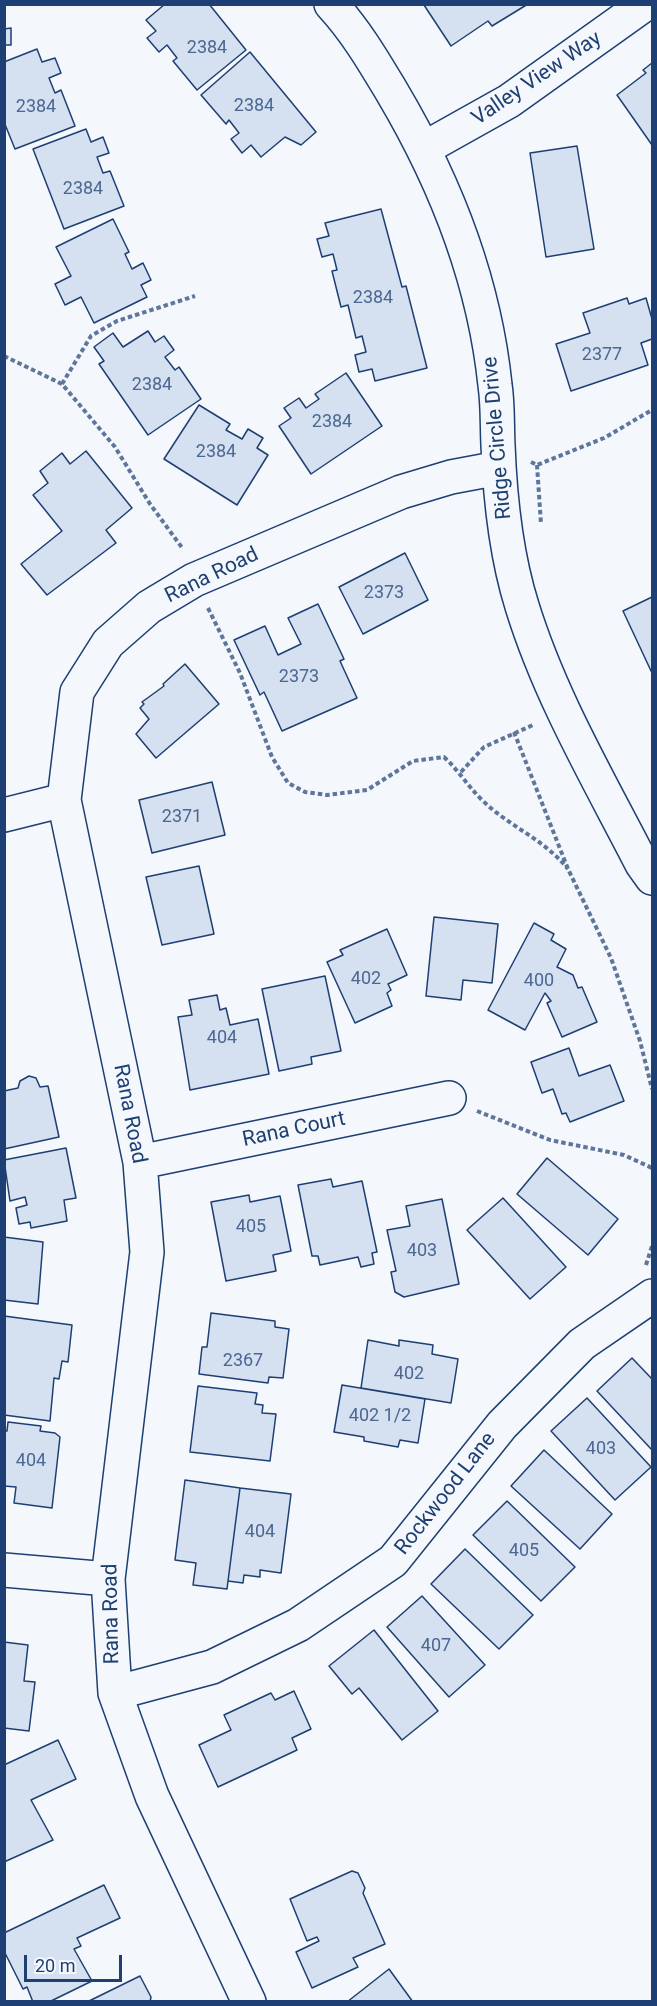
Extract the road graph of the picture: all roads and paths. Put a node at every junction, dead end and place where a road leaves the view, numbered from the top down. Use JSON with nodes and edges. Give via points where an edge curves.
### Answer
{"nodes":[{"id":1,"x":331,"y":4,"type":"edge"},
{"id":2,"x":645,"y":4,"type":"edge"},
{"id":3,"x":425,"y":148,"type":"junction"},
{"id":4,"x":195,"y":296,"type":"dead end"},
{"id":5,"x":4,"y":356,"type":"edge"},
{"id":6,"x":62,"y":384,"type":"junction"},
{"id":7,"x":652,"y":410,"type":"edge"},
{"id":8,"x":537,"y":465,"type":"dead end"},
{"id":9,"x":499,"y":468,"type":"junction"},
{"id":10,"x":194,"y":580,"type":"junction"},
{"id":11,"x":514,"y":732,"type":"dead end"},
{"id":12,"x":64,"y":800,"type":"junction"},
{"id":13,"x":4,"y":815,"type":"edge"},
{"id":14,"x":568,"y":869,"type":"junction"},
{"id":15,"x":652,"y":878,"type":"edge"},
{"id":16,"x":652,"y":1089,"type":"edge"},
{"id":17,"x":448,"y":1098,"type":"joint"},
{"id":18,"x":140,"y":1162,"type":"junction"},
{"id":19,"x":652,"y":1168,"type":"edge"},
{"id":20,"x":652,"y":1296,"type":"edge"},
{"id":21,"x":4,"y":1570,"type":"edge"},
{"id":22,"x":108,"y":1579,"type":"junction"},
{"id":23,"x":115,"y":1693,"type":"junction"},
{"id":24,"x":249,"y":2001,"type":"edge"}],
"edges":[{"from":1,"to":3,"type":"street","name":"Ridge Circle Drive","via":[[368,51]]},
{"from":2,"to":3,"type":"street","name":"Valley View Way","via":[[509,101]]},
{"from":3,"to":9,"type":"street","name":"Ridge Circle Drive","via":[[471,261],[483,305],[495,385]]},
{"from":4,"to":6,"type":"path","via":[[117,321],[91,336]]},
{"from":5,"to":6,"type":"path"},
{"from":6,"to":10,"type":"path","via":[[115,447],[184,551]]},
{"from":7,"to":8,"type":"path","via":[[604,438]]},
{"from":9,"to":10,"type":"street","name":"Rana Road","via":[[400,492]]},
{"from":9,"to":15,"type":"street","name":"Ridge Circle Drive","via":[[522,606],[564,713]]},
{"from":10,"to":12,"type":"street","name":"Rana Road","via":[[149,606],[108,643],[77,692]]},
{"from":10,"to":14,"type":"path","via":[[240,673],[272,758],[288,783],[305,792],[327,795],[367,790],[413,761],[444,757],[480,798],[552,850]]},
{"from":11,"to":14,"type":"path"},
{"from":12,"to":13,"type":"street"},
{"from":12,"to":18,"type":"street","name":"Rana Road"},
{"from":14,"to":16,"type":"path","via":[[611,958]]},
{"from":17,"to":18,"type":"street","name":"Rana Court"},
{"from":17,"to":19,"type":"path","via":[[550,1140],[624,1155]]},
{"from":18,"to":22,"type":"street","name":"Rana Road","via":[[147,1252]]},
{"from":20,"to":23,"type":"street","name":"Rockwood Lane","via":[[582,1344],[501,1425],[393,1561],[298,1625],[212,1667]]},
{"from":21,"to":22,"type":"street"},
{"from":22,"to":23,"type":"street","name":"Rana Road"},
{"from":23,"to":24,"type":"street","name":"Rana Road","via":[[152,1796]]}]}
